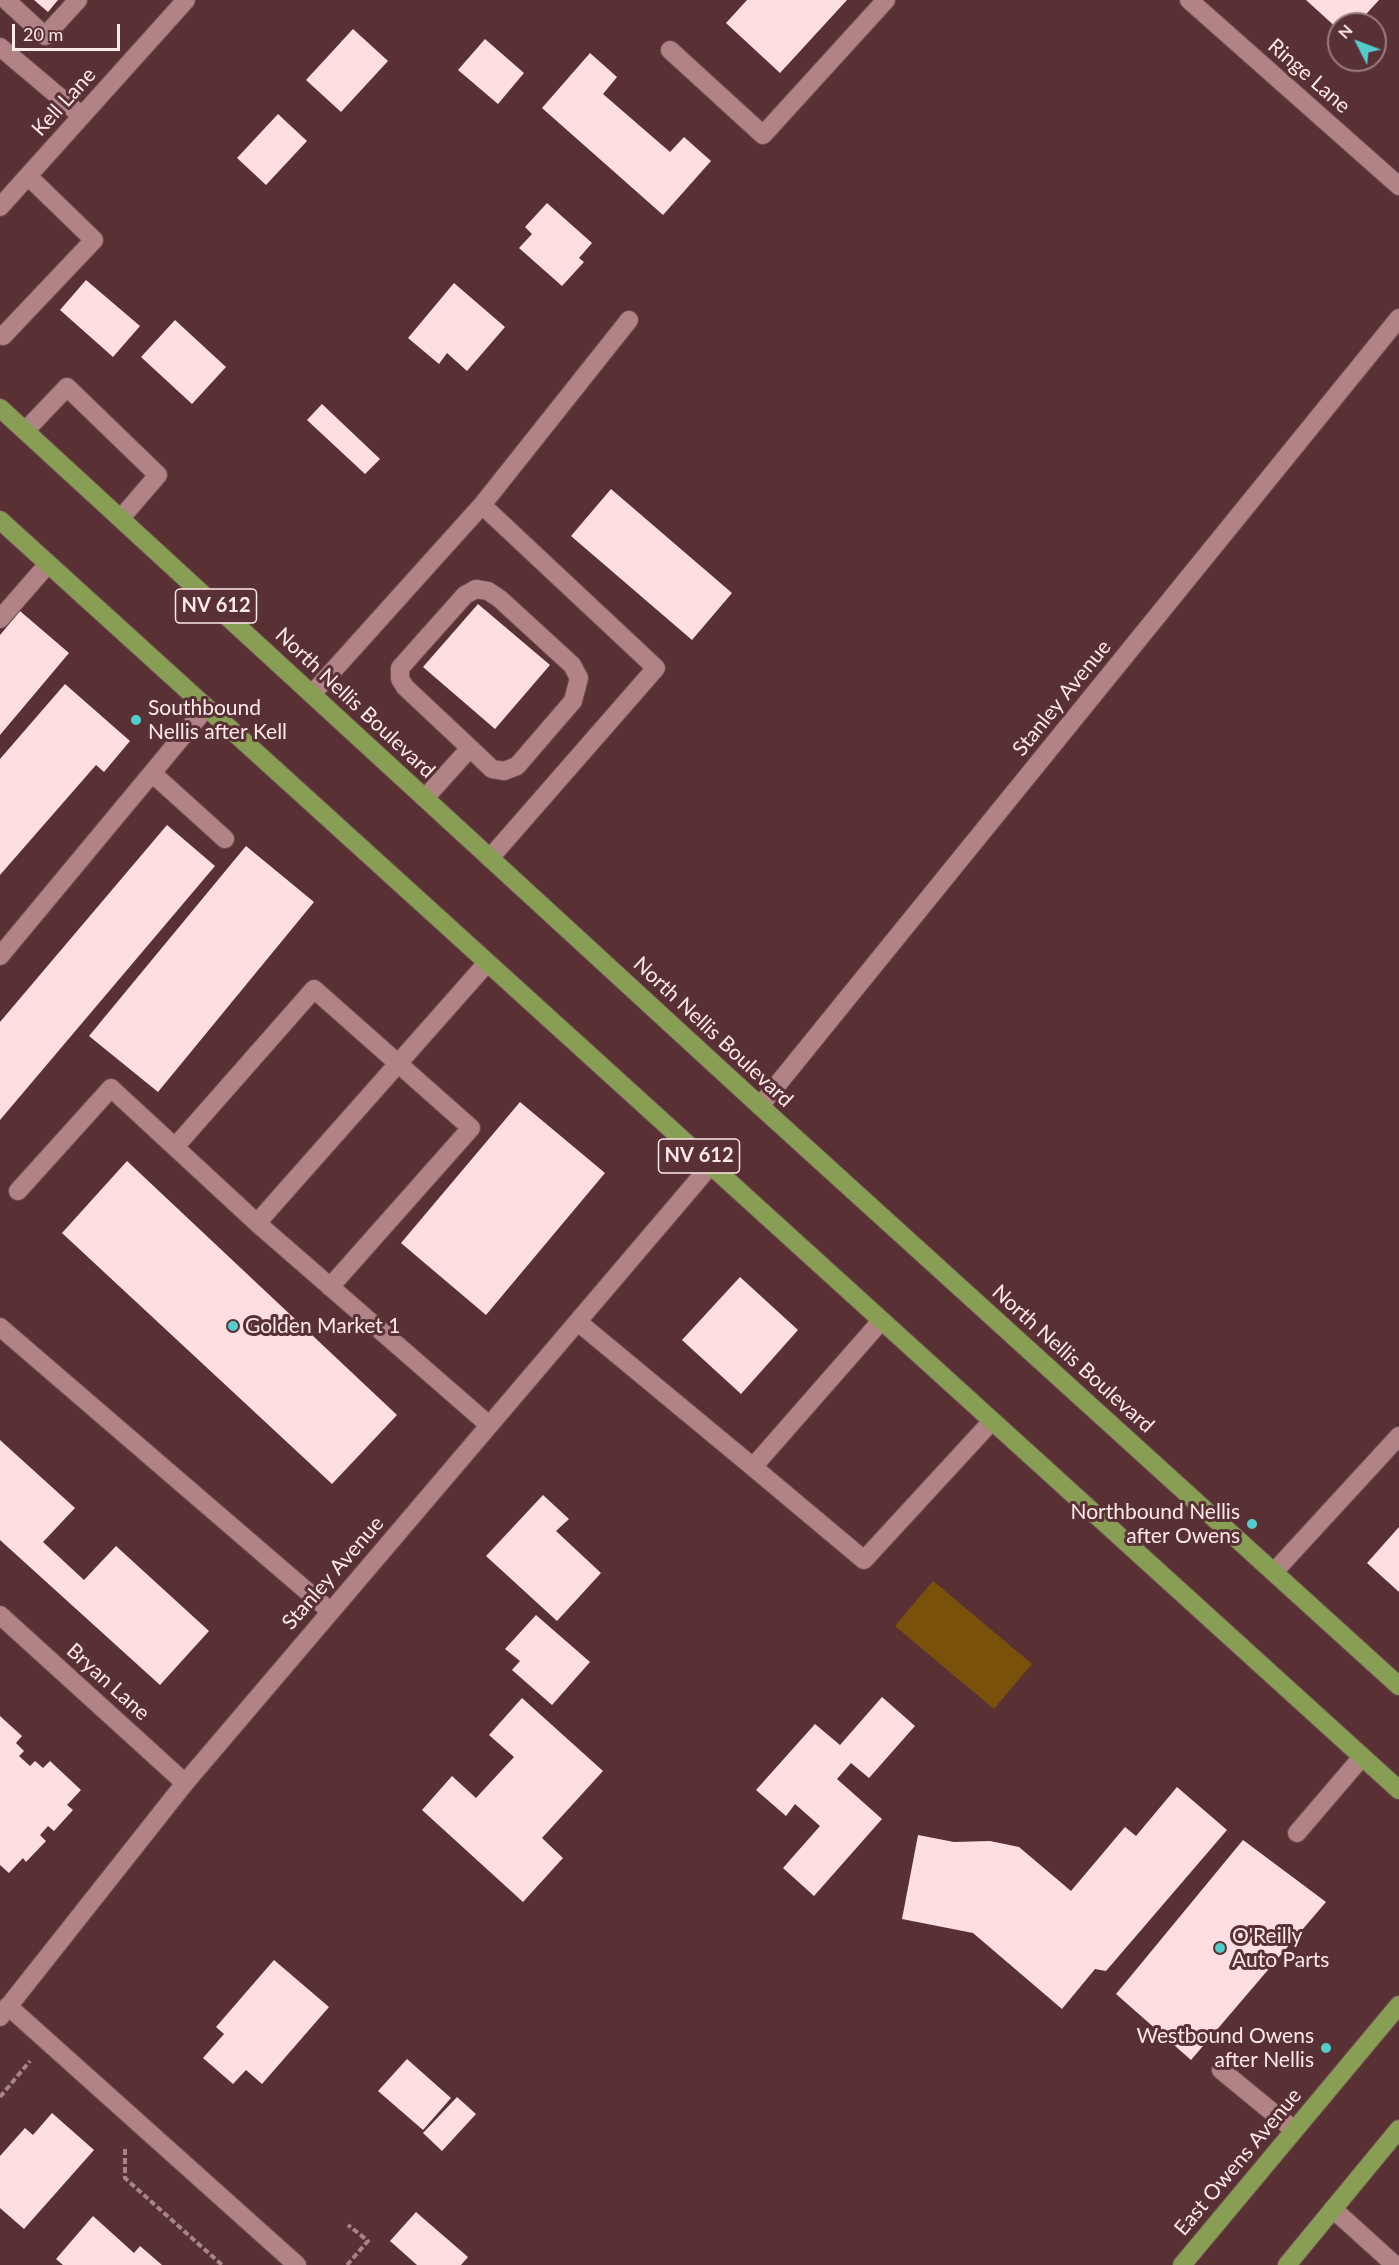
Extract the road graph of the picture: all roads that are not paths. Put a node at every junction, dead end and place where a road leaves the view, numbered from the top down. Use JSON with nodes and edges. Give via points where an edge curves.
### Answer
{"nodes":[{"id":1,"x":6,"y":0,"type":"edge"},
{"id":2,"x":78,"y":0,"type":"edge"},
{"id":3,"x":186,"y":0,"type":"edge"},
{"id":4,"x":886,"y":0,"type":"edge"},
{"id":5,"x":1189,"y":0,"type":"edge"},
{"id":6,"x":0,"y":47,"type":"edge"},
{"id":7,"x":670,"y":50,"type":"dead end"},
{"id":8,"x":82,"y":116,"type":"junction"},
{"id":9,"x":28,"y":176,"type":"junction"},
{"id":10,"x":1399,"y":186,"type":"edge"},
{"id":11,"x":0,"y":207,"type":"edge"},
{"id":12,"x":1399,"y":318,"type":"edge"},
{"id":13,"x":629,"y":320,"type":"dead end"},
{"id":14,"x":3,"y":336,"type":"dead end"},
{"id":15,"x":0,"y":408,"type":"edge"},
{"id":16,"x":25,"y":431,"type":"junction"},
{"id":17,"x":482,"y":505,"type":"junction"},
{"id":18,"x":121,"y":518,"type":"junction"},
{"id":19,"x":0,"y":520,"type":"edge"},
{"id":20,"x":48,"y":564,"type":"junction"},
{"id":21,"x":0,"y":619,"type":"edge"},
{"id":22,"x":312,"y":694,"type":"junction"},
{"id":23,"x":206,"y":708,"type":"junction"},
{"id":24,"x":470,"y":748,"type":"junction"},
{"id":25,"x":152,"y":773,"type":"junction"},
{"id":26,"x":425,"y":798,"type":"junction"},
{"id":27,"x":225,"y":839,"type":"dead end"},
{"id":28,"x":490,"y":858,"type":"junction"},
{"id":29,"x":0,"y":956,"type":"edge"},
{"id":30,"x":487,"y":963,"type":"junction"},
{"id":31,"x":398,"y":1063,"type":"junction"},
{"id":32,"x":760,"y":1106,"type":"junction"},
{"id":33,"x":175,"y":1148,"type":"junction"},
{"id":34,"x":710,"y":1166,"type":"junction"},
{"id":35,"x":18,"y":1191,"type":"dead end"},
{"id":36,"x":257,"y":1223,"type":"junction"},
{"id":37,"x":330,"y":1287,"type":"junction"},
{"id":38,"x":881,"y":1321,"type":"junction"},
{"id":39,"x":578,"y":1322,"type":"junction"},
{"id":40,"x":0,"y":1327,"type":"edge"},
{"id":41,"x":992,"y":1421,"type":"junction"},
{"id":42,"x":489,"y":1425,"type":"junction"},
{"id":43,"x":1399,"y":1436,"type":"edge"},
{"id":44,"x":753,"y":1467,"type":"junction"},
{"id":45,"x":1274,"y":1572,"type":"junction"},
{"id":46,"x":330,"y":1611,"type":"junction"},
{"id":47,"x":0,"y":1616,"type":"edge"},
{"id":48,"x":1399,"y":1685,"type":"edge"},
{"id":49,"x":1362,"y":1756,"type":"junction"},
{"id":50,"x":185,"y":1783,"type":"junction"},
{"id":51,"x":1399,"y":1790,"type":"edge"},
{"id":52,"x":1297,"y":1833,"type":"dead end"},
{"id":53,"x":1399,"y":2005,"type":"edge"},
{"id":54,"x":4,"y":2011,"type":"edge"},
{"id":55,"x":1221,"y":2070,"type":"dead end"},
{"id":56,"x":1399,"y":2129,"type":"edge"},
{"id":57,"x":1294,"y":2130,"type":"junction"},
{"id":58,"x":1333,"y":2209,"type":"junction"},
{"id":59,"x":297,"y":2265,"type":"edge"},
{"id":60,"x":1182,"y":2265,"type":"edge"},
{"id":61,"x":1287,"y":2265,"type":"edge"},
{"id":62,"x":1395,"y":2265,"type":"edge"}],
"edges":[{"from":1,"to":2,"type":"street","via":[[45,36]]},
{"from":3,"to":8,"type":"street","name":"Kell Lane"},
{"from":4,"to":7,"type":"street","via":[[763,135]]},
{"from":5,"to":10,"type":"street","name":"Ringe Lane"},
{"from":6,"to":8,"type":"street"},
{"from":8,"to":9,"type":"street","name":"Kell Lane"},
{"from":9,"to":11,"type":"street","name":"Kell Lane"},
{"from":9,"to":14,"type":"street","via":[[93,240]]},
{"from":12,"to":32,"type":"street","name":"Stanley Avenue"},
{"from":13,"to":17,"type":"street"},
{"from":15,"to":16,"type":"main road","name":"North Nellis Boulevard","number":"NV 612"},
{"from":16,"to":18,"type":"main road","name":"North Nellis Boulevard","number":"NV 612"},
{"from":16,"to":18,"type":"street","via":[[67,387],[158,474]]},
{"from":17,"to":22,"type":"street"},
{"from":17,"to":28,"type":"street","via":[[656,668]]},
{"from":18,"to":22,"type":"main road","name":"North Nellis Boulevard","number":"NV 612"},
{"from":19,"to":20,"type":"main road","number":"NV 612"},
{"from":20,"to":21,"type":"street"},
{"from":20,"to":23,"type":"main road","number":"NV 612"},
{"from":22,"to":26,"type":"main road","name":"North Nellis Boulevard","number":"NV 612"},
{"from":23,"to":25,"type":"street"},
{"from":23,"to":30,"type":"main road","number":"NV 612"},
{"from":24,"to":24,"type":"street","via":[[405,687],[400,668],[465,595],[476,590],[488,591],[500,599],[572,665],[579,678],[573,701],[517,766],[504,771],[492,769]]},
{"from":24,"to":26,"type":"street"},
{"from":25,"to":27,"type":"street"},
{"from":25,"to":29,"type":"street"},
{"from":26,"to":28,"type":"main road","name":"North Nellis Boulevard","number":"NV 612"},
{"from":28,"to":32,"type":"main road","name":"North Nellis Boulevard","number":"NV 612"},
{"from":30,"to":31,"type":"street"},
{"from":30,"to":34,"type":"main road","number":"NV 612"},
{"from":31,"to":33,"type":"street","via":[[314,989]]},
{"from":31,"to":36,"type":"street"},
{"from":31,"to":37,"type":"street","via":[[471,1128]]},
{"from":32,"to":45,"type":"main road","name":"North Nellis Boulevard","number":"NV 612"},
{"from":33,"to":35,"type":"street","via":[[111,1088]]},
{"from":33,"to":36,"type":"street"},
{"from":34,"to":38,"type":"main road","number":"NV 612"},
{"from":34,"to":39,"type":"street","name":"Stanley Avenue"},
{"from":36,"to":37,"type":"street"},
{"from":37,"to":42,"type":"street"},
{"from":38,"to":41,"type":"main road","number":"NV 612"},
{"from":38,"to":44,"type":"street"},
{"from":39,"to":42,"type":"street","name":"Stanley Avenue"},
{"from":39,"to":44,"type":"street"},
{"from":40,"to":46,"type":"street"},
{"from":41,"to":44,"type":"street","via":[[864,1560]]},
{"from":41,"to":49,"type":"main road","number":"NV 612"},
{"from":42,"to":46,"type":"street","name":"Stanley Avenue"},
{"from":43,"to":45,"type":"street"},
{"from":45,"to":48,"type":"main road","name":"North Nellis Boulevard","number":"NV 612"},
{"from":46,"to":50,"type":"street","name":"Stanley Avenue"},
{"from":47,"to":50,"type":"street","name":"Bryan Lane"},
{"from":49,"to":51,"type":"main road","number":"NV 612"},
{"from":49,"to":52,"type":"street"},
{"from":50,"to":54,"type":"street","name":"Stanley Avenue"},
{"from":53,"to":57,"type":"main road","name":"East Owens Avenue"},
{"from":54,"to":59,"type":"street"},
{"from":55,"to":57,"type":"street"},
{"from":56,"to":58,"type":"main road"},
{"from":57,"to":60,"type":"main road","name":"East Owens Avenue"},
{"from":58,"to":61,"type":"main road"},
{"from":58,"to":62,"type":"street"}]}
